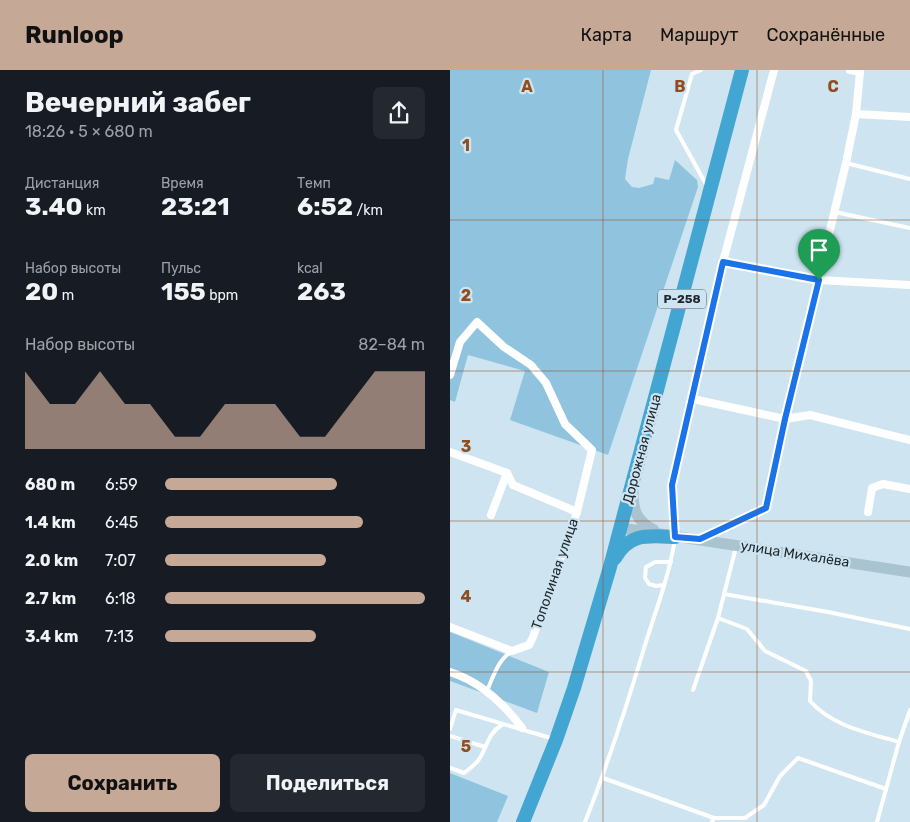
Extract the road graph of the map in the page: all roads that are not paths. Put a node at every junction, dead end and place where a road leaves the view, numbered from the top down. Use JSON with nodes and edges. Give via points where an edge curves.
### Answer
{"nodes":[{"id":1,"x":701,"y":70,"type":"edge"},
{"id":2,"x":742,"y":70,"type":"edge"},
{"id":3,"x":774,"y":70,"type":"edge"},
{"id":4,"x":850,"y":70,"type":"edge"},
{"id":5,"x":856,"y":114,"type":"junction"},
{"id":6,"x":910,"y":117,"type":"edge"},
{"id":7,"x":846,"y":162,"type":"junction"},
{"id":8,"x":910,"y":180,"type":"edge"},
{"id":9,"x":710,"y":192,"type":"junction"},
{"id":10,"x":835,"y":212,"type":"junction"},
{"id":11,"x":910,"y":228,"type":"edge"},
{"id":12,"x":723,"y":262,"type":"junction"},
{"id":13,"x":819,"y":280,"type":"junction"},
{"id":14,"x":910,"y":286,"type":"edge"},
{"id":15,"x":450,"y":375,"type":"edge"},
{"id":16,"x":693,"y":399,"type":"junction"},
{"id":17,"x":785,"y":419,"type":"junction"},
{"id":18,"x":910,"y":440,"type":"edge"},
{"id":19,"x":450,"y":452,"type":"edge"},
{"id":20,"x":507,"y":473,"type":"junction"},
{"id":21,"x":632,"y":486,"type":"junction"},
{"id":22,"x":910,"y":489,"type":"edge"},
{"id":23,"x":577,"y":512,"type":"junction"},
{"id":24,"x":868,"y":512,"type":"dead end"},
{"id":25,"x":491,"y":514,"type":"dead end"},
{"id":26,"x":621,"y":528,"type":"junction"},
{"id":27,"x":675,"y":537,"type":"junction"},
{"id":28,"x":700,"y":539,"type":"junction"},
{"id":29,"x":737,"y":545,"type":"junction"},
{"id":30,"x":671,"y":562,"type":"junction"},
{"id":31,"x":610,"y":567,"type":"junction"},
{"id":32,"x":910,"y":572,"type":"edge"},
{"id":33,"x":664,"y":584,"type":"junction"},
{"id":34,"x":724,"y":594,"type":"junction"},
{"id":35,"x":718,"y":618,"type":"junction"},
{"id":36,"x":450,"y":627,"type":"edge"},
{"id":37,"x":910,"y":629,"type":"edge"},
{"id":38,"x":512,"y":651,"type":"junction"},
{"id":39,"x":450,"y":672,"type":"edge"},
{"id":40,"x":693,"y":690,"type":"dead end"},
{"id":41,"x":487,"y":691,"type":"junction"},
{"id":42,"x":910,"y":710,"type":"edge"},
{"id":43,"x":502,"y":725,"type":"junction"},
{"id":44,"x":522,"y":728,"type":"junction"},
{"id":45,"x":450,"y":729,"type":"edge"},
{"id":46,"x":450,"y":736,"type":"edge"},
{"id":47,"x":556,"y":740,"type":"junction"},
{"id":48,"x":898,"y":742,"type":"junction"},
{"id":49,"x":485,"y":747,"type":"junction"},
{"id":50,"x":450,"y":768,"type":"edge"},
{"id":51,"x":603,"y":778,"type":"junction"},
{"id":52,"x":886,"y":789,"type":"junction"},
{"id":53,"x":713,"y":820,"type":"edge"},
{"id":54,"x":523,"y":822,"type":"edge"},
{"id":55,"x":585,"y":822,"type":"edge"},
{"id":56,"x":877,"y":822,"type":"edge"}],
"edges":[{"from":1,"to":9,"type":"lane","via":[[692,74],[676,130]]},
{"from":2,"to":9,"type":"highway","name":"Дорожная улица","number":"Р-258"},
{"from":3,"to":12,"type":"street"},
{"from":4,"to":5,"type":"street","via":[[860,72]]},
{"from":5,"to":6,"type":"street"},
{"from":5,"to":7,"type":"street"},
{"from":7,"to":8,"type":"lane"},
{"from":7,"to":10,"type":"street"},
{"from":9,"to":21,"type":"highway","name":"Дорожная улица","number":"Р-258"},
{"from":10,"to":11,"type":"lane"},
{"from":10,"to":13,"type":"street"},
{"from":12,"to":13,"type":"street"},
{"from":12,"to":16,"type":"street"},
{"from":13,"to":14,"type":"street"},
{"from":13,"to":17,"type":"street"},
{"from":15,"to":23,"type":"street","name":"Тополиная улица","via":[[460,342],[477,322],[504,347],[531,365],[546,383],[565,424],[592,450]]},
{"from":16,"to":17,"type":"street"},
{"from":16,"to":27,"type":"street","via":[[672,485]]},
{"from":17,"to":18,"type":"street","via":[[810,415]]},
{"from":17,"to":28,"type":"street","via":[[766,508]]},
{"from":19,"to":20,"type":"street"},
{"from":20,"to":23,"type":"street","via":[[513,485]]},
{"from":20,"to":25,"type":"street"},
{"from":21,"to":26,"type":"highway","name":"Дорожная улица","number":"Р-258"},
{"from":21,"to":27,"type":"street","via":[[638,518],[644,525]]},
{"from":22,"to":24,"type":"street","via":[[883,484],[872,488]]},
{"from":23,"to":38,"type":"street","name":"Тополиная улица","via":[[533,637],[529,645]]},
{"from":26,"to":27,"type":"street","name":"улица Михалёва"},
{"from":26,"to":31,"type":"highway","name":"Дорожная улица","number":"Р-258"},
{"from":27,"to":28,"type":"street","name":"улица Михалёва"},
{"from":27,"to":30,"type":"lane"},
{"from":27,"to":31,"type":"highway","via":[[641,536],[631,540]]},
{"from":28,"to":29,"type":"street","name":"улица Михалёва"},
{"from":29,"to":32,"type":"street","name":"улица Михалёва"},
{"from":29,"to":34,"type":"lane"},
{"from":30,"to":33,"type":"lane"},
{"from":30,"to":33,"type":"lane","via":[[655,562],[646,567],[648,584]]},
{"from":31,"to":47,"type":"highway","name":"Дорожная улица","number":"Р-258"},
{"from":33,"to":51,"type":"lane"},
{"from":34,"to":35,"type":"lane"},
{"from":34,"to":37,"type":"lane"},
{"from":35,"to":40,"type":"lane"},
{"from":35,"to":48,"type":"lane","via":[[747,629],[765,651],[806,671],[812,681],[810,700],[819,710],[848,726]]},
{"from":36,"to":38,"type":"street"},
{"from":38,"to":41,"type":"lane","via":[[504,656]]},
{"from":39,"to":41,"type":"street"},
{"from":41,"to":44,"type":"street"},
{"from":42,"to":48,"type":"lane"},
{"from":43,"to":44,"type":"lane"},
{"from":43,"to":45,"type":"lane","via":[[456,710]]},
{"from":43,"to":49,"type":"lane","via":[[495,728]]},
{"from":44,"to":47,"type":"lane"},
{"from":46,"to":49,"type":"lane"},
{"from":47,"to":54,"type":"highway","name":"Дорожная улица","number":"Р-258"},
{"from":48,"to":52,"type":"lane"},
{"from":49,"to":50,"type":"lane","via":[[477,762],[464,773]]},
{"from":51,"to":53,"type":"lane"},
{"from":51,"to":55,"type":"lane"},
{"from":52,"to":53,"type":"lane","via":[[798,758],[780,776],[764,805],[745,818]]},
{"from":52,"to":56,"type":"lane"}]}
